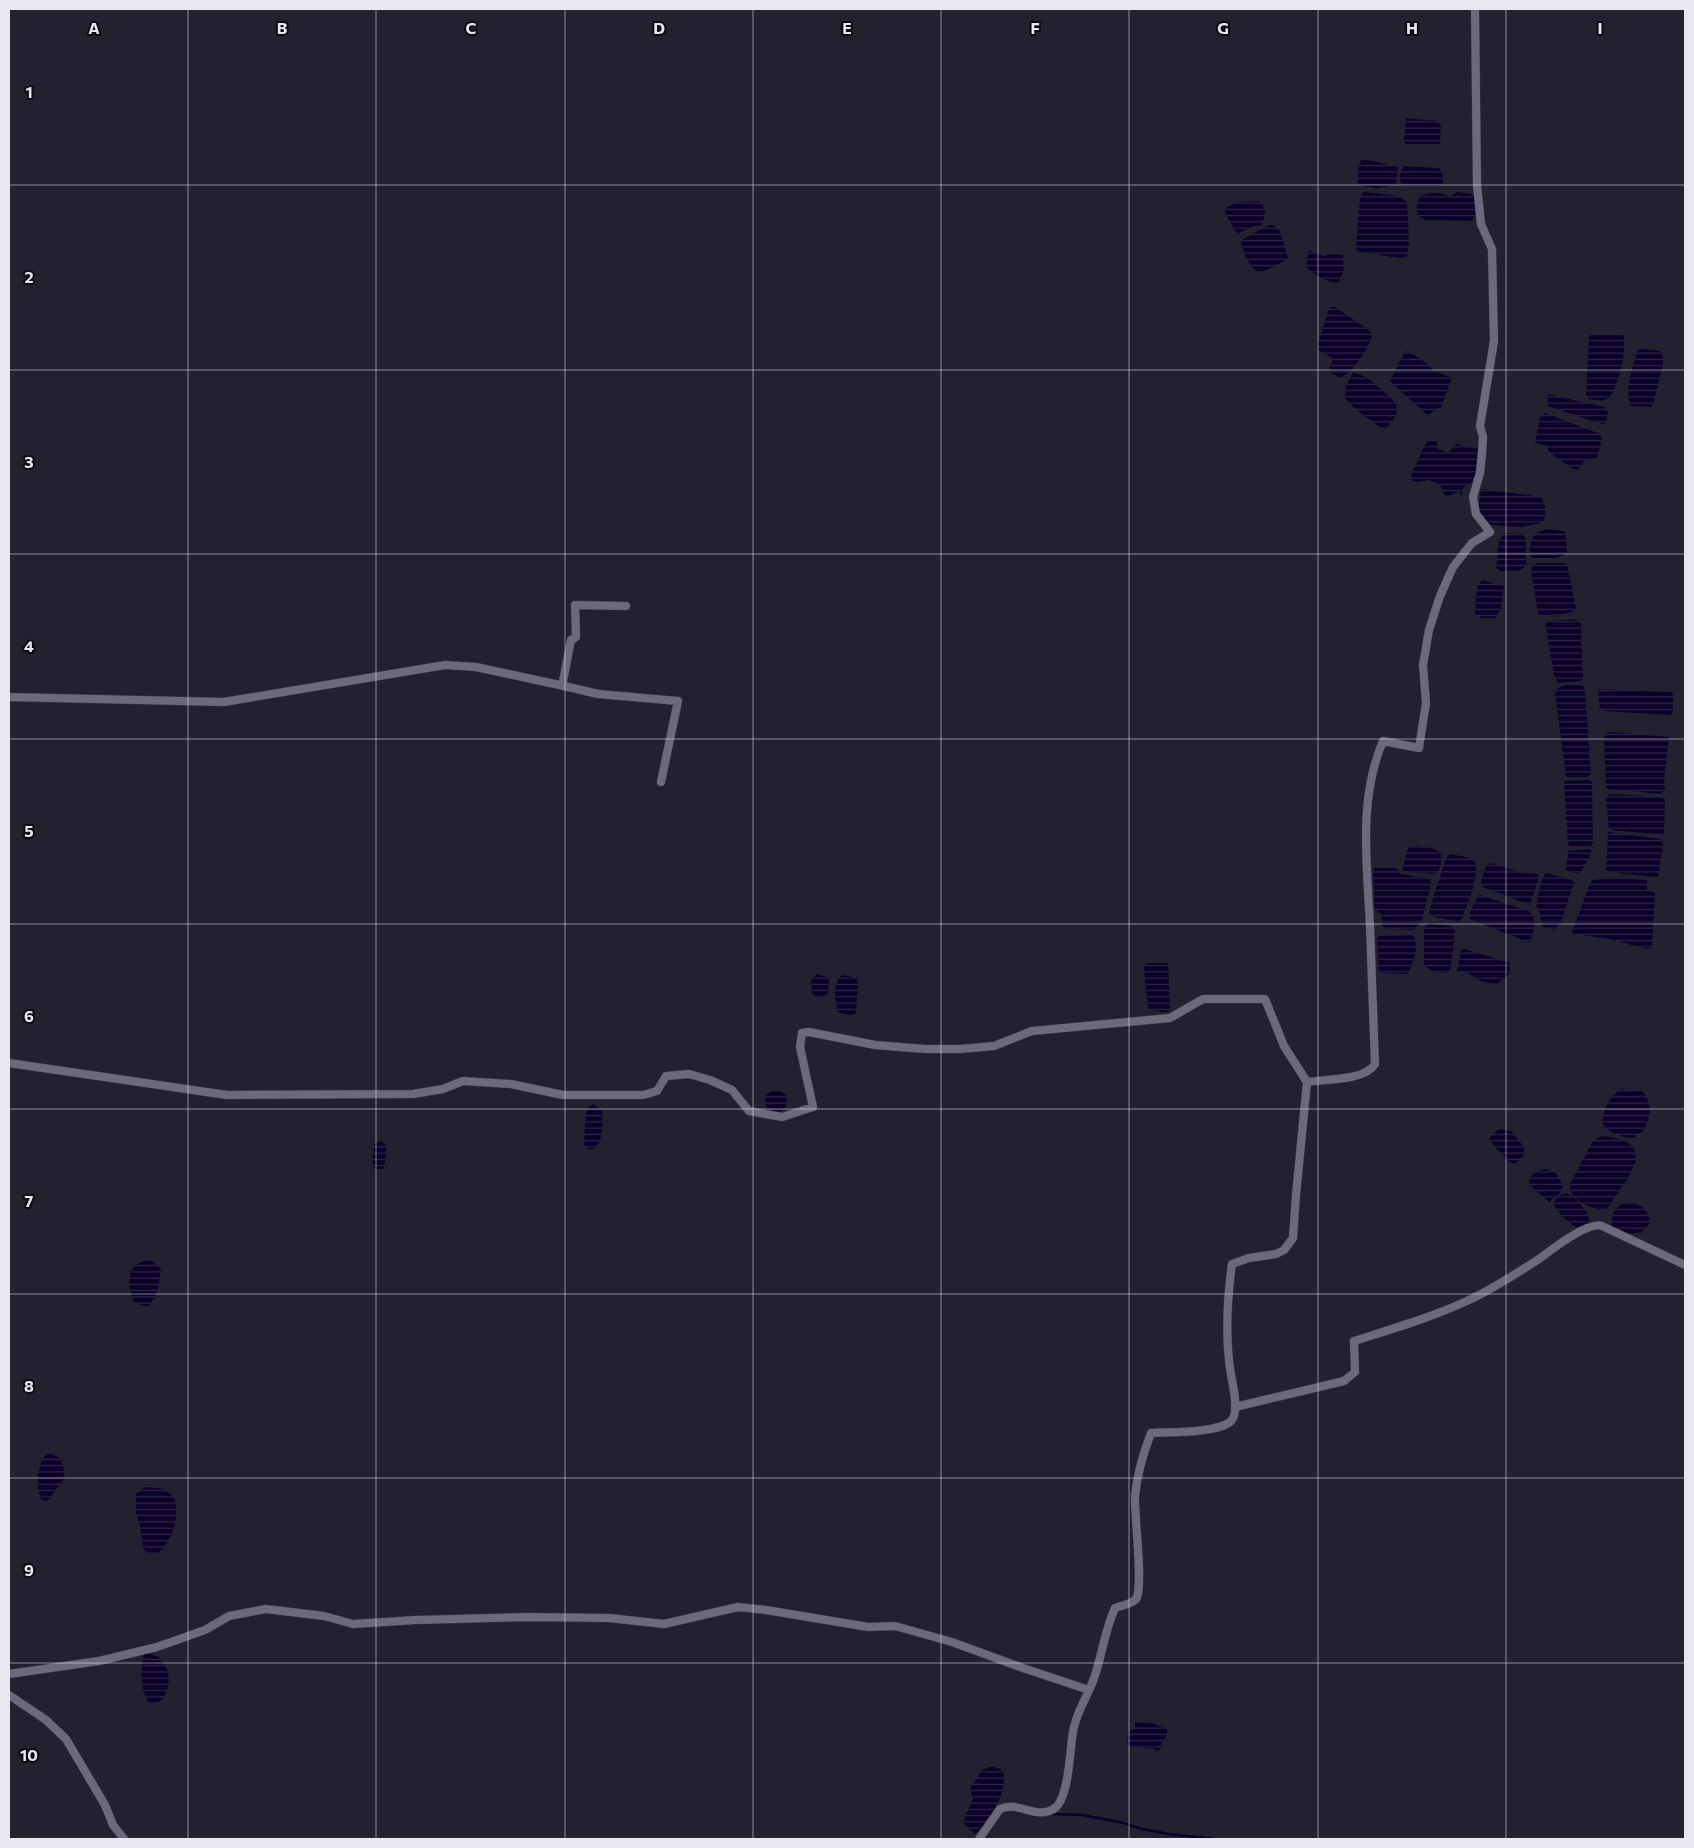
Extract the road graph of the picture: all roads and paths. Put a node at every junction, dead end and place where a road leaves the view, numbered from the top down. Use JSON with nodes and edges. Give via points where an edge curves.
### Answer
{"nodes":[{"id":1,"x":1475,"y":9,"type":"edge"},
{"id":2,"x":626,"y":606,"type":"dead end"},
{"id":3,"x":564,"y":686,"type":"junction"},
{"id":4,"x":9,"y":696,"type":"edge"},
{"id":5,"x":661,"y":782,"type":"dead end"},
{"id":6,"x":9,"y":1063,"type":"edge"},
{"id":7,"x":1307,"y":1082,"type":"junction"},
{"id":8,"x":1685,"y":1264,"type":"edge"},
{"id":9,"x":1235,"y":1407,"type":"junction"},
{"id":10,"x":9,"y":1674,"type":"edge"},
{"id":11,"x":1089,"y":1690,"type":"junction"},
{"id":12,"x":9,"y":1695,"type":"edge"},
{"id":13,"x":124,"y":1839,"type":"edge"},
{"id":14,"x":979,"y":1839,"type":"edge"}],
"edges":[{"from":1,"to":7,"type":"street","via":[[1477,185],[1480,224],[1492,249],[1494,341],[1480,426],[1483,437],[1480,473],[1473,497],[1476,514],[1490,532],[1472,543],[1453,567],[1429,630],[1424,665],[1426,703],[1419,748],[1383,741],[1370,780],[1366,804],[1375,1064],[1366,1072],[1335,1080]]},
{"from":2,"to":3,"type":"street","via":[[576,605],[576,637],[571,640]]},
{"from":3,"to":4,"type":"street","via":[[476,667],[445,665],[224,702]]},
{"from":3,"to":5,"type":"street","via":[[598,694],[678,701]]},
{"from":6,"to":7,"type":"street","via":[[227,1095],[413,1094],[443,1090],[463,1081],[511,1084],[563,1095],[643,1095],[656,1091],[666,1076],[689,1074],[732,1090],[749,1111],[782,1117],[813,1107],[800,1047],[802,1032],[875,1045],[960,1049],[994,1046],[1032,1031],[1170,1018],[1203,999],[1265,999],[1284,1046]]},
{"from":7,"to":9,"type":"street","via":[[1293,1238],[1284,1250],[1276,1254],[1232,1264],[1228,1357]]},
{"from":8,"to":9,"type":"street","via":[[1598,1225],[1575,1235],[1470,1300],[1354,1341],[1355,1372],[1344,1381]]},
{"from":9,"to":11,"type":"street","via":[[1232,1420],[1209,1430],[1151,1433],[1140,1462],[1135,1497],[1138,1595],[1132,1602],[1115,1608]]},
{"from":10,"to":11,"type":"street","via":[[99,1662],[158,1647],[205,1630],[229,1616],[266,1609],[324,1616],[353,1624],[528,1617],[609,1618],[664,1624],[738,1607],[868,1626],[895,1626]]},
{"from":11,"to":14,"type":"street","via":[[1074,1724],[1065,1786],[1058,1805],[1041,1813],[1015,1807],[1000,1809]]},
{"from":12,"to":13,"type":"street","via":[[46,1720],[66,1739]]}]}
